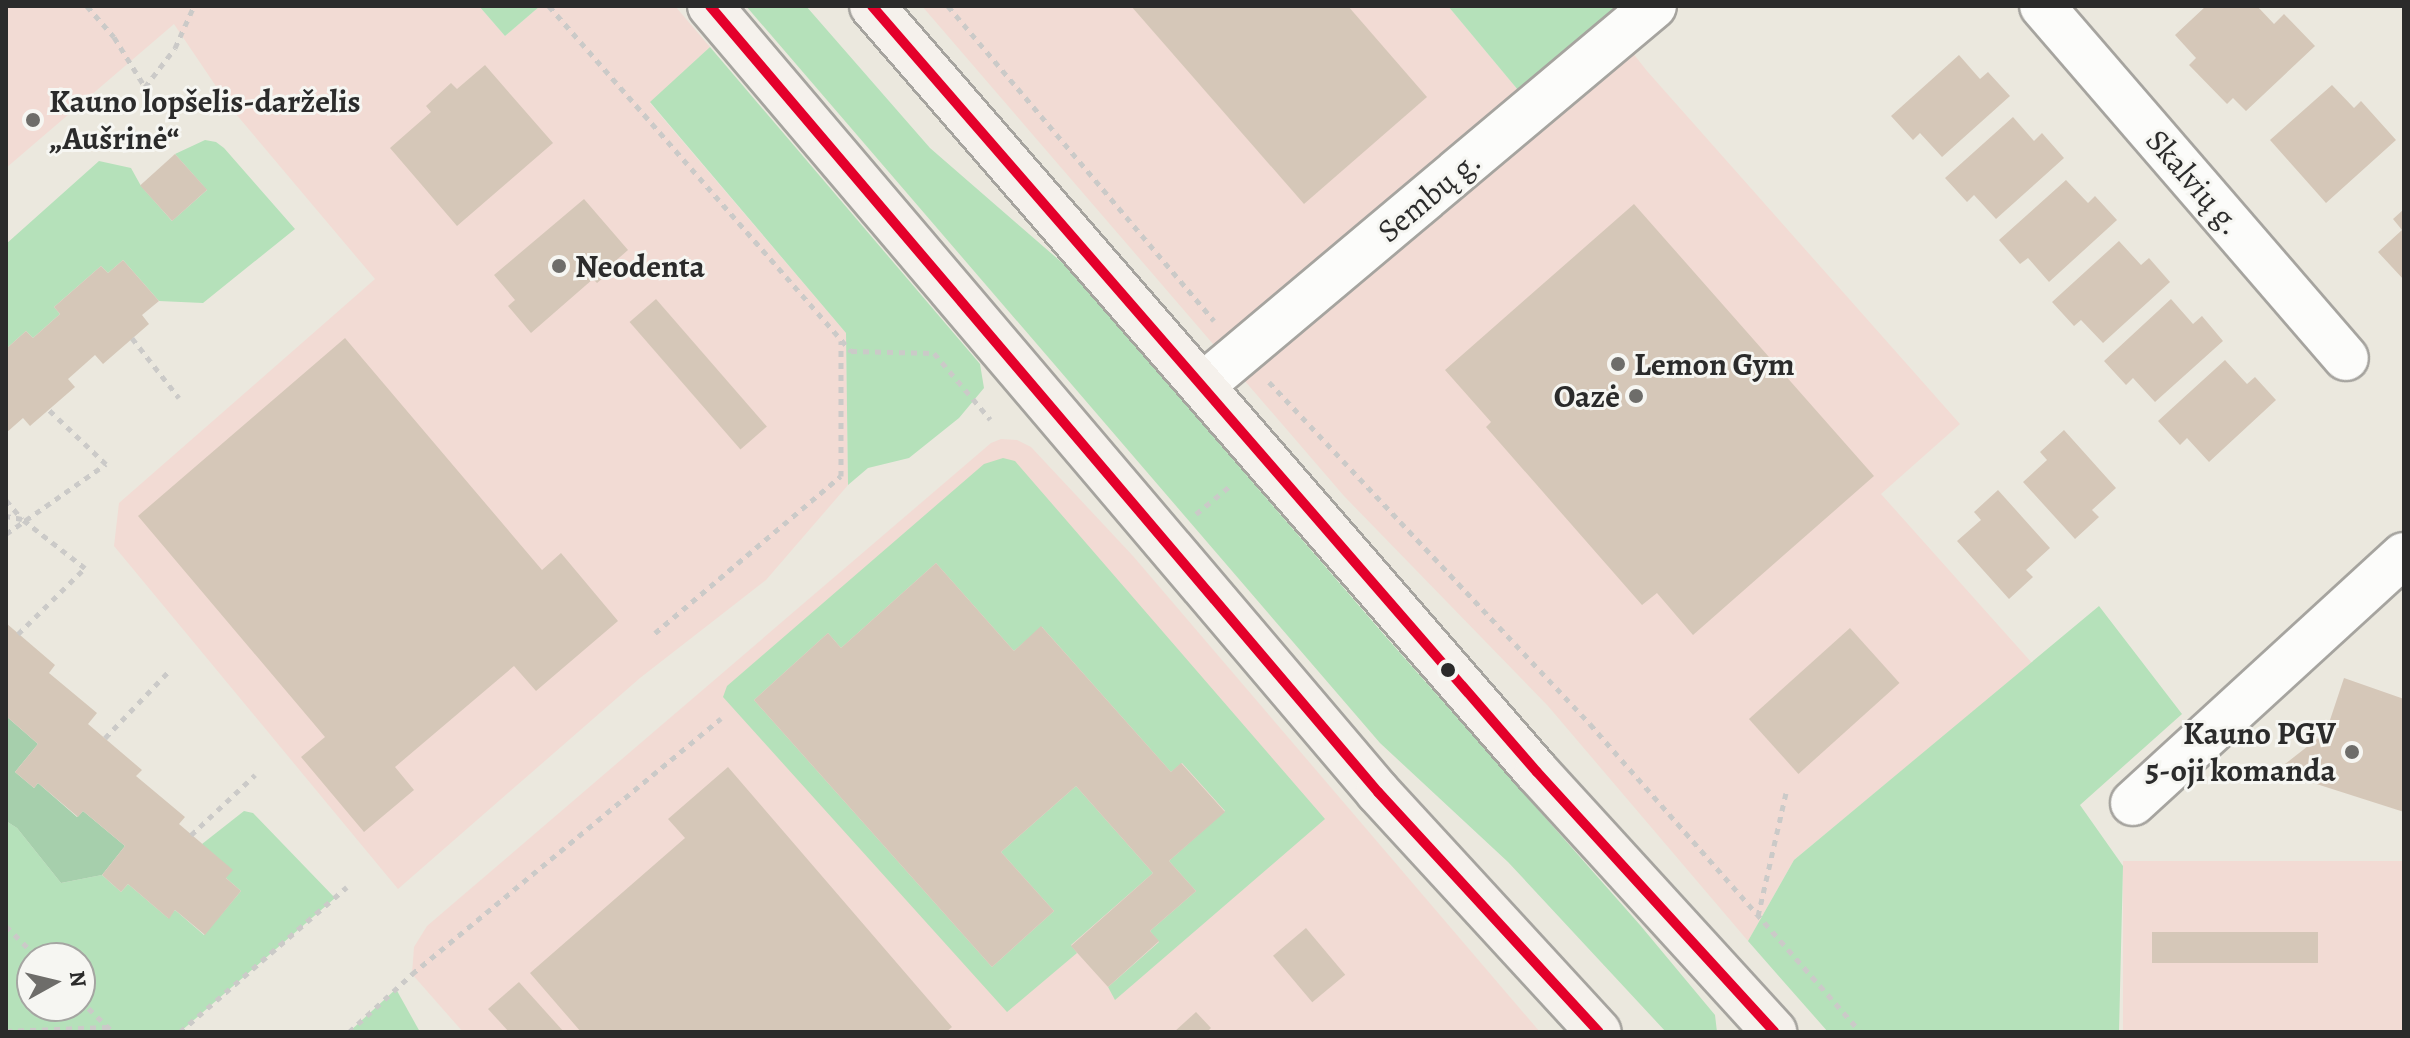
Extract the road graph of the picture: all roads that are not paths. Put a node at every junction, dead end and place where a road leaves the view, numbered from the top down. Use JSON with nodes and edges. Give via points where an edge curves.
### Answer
{"nodes":[{"id":1,"x":710,"y":6,"type":"edge"},
{"id":2,"x":872,"y":6,"type":"edge"},
{"id":3,"x":1654,"y":6,"type":"edge"},
{"id":4,"x":2042,"y":6,"type":"edge"},
{"id":5,"x":2346,"y":358,"type":"dead end"},
{"id":6,"x":1203,"y":385,"type":"junction"},
{"id":7,"x":2404,"y":555,"type":"edge"},
{"id":8,"x":2133,"y":803,"type":"dead end"},
{"id":9,"x":1741,"y":1016,"type":"edge"},
{"id":10,"x":1599,"y":1032,"type":"edge"},
{"id":11,"x":1774,"y":1032,"type":"edge"}],
"edges":[{"from":1,"to":10,"type":"main road","via":[[1378,792]]},
{"from":2,"to":6,"type":"main road"},
{"from":3,"to":6,"type":"street","name":"Sembų g."},
{"from":4,"to":5,"type":"street","name":"Skalvių g."},
{"from":6,"to":9,"type":"main road"},
{"from":7,"to":8,"type":"street"},
{"from":9,"to":11,"type":"main road"}]}
